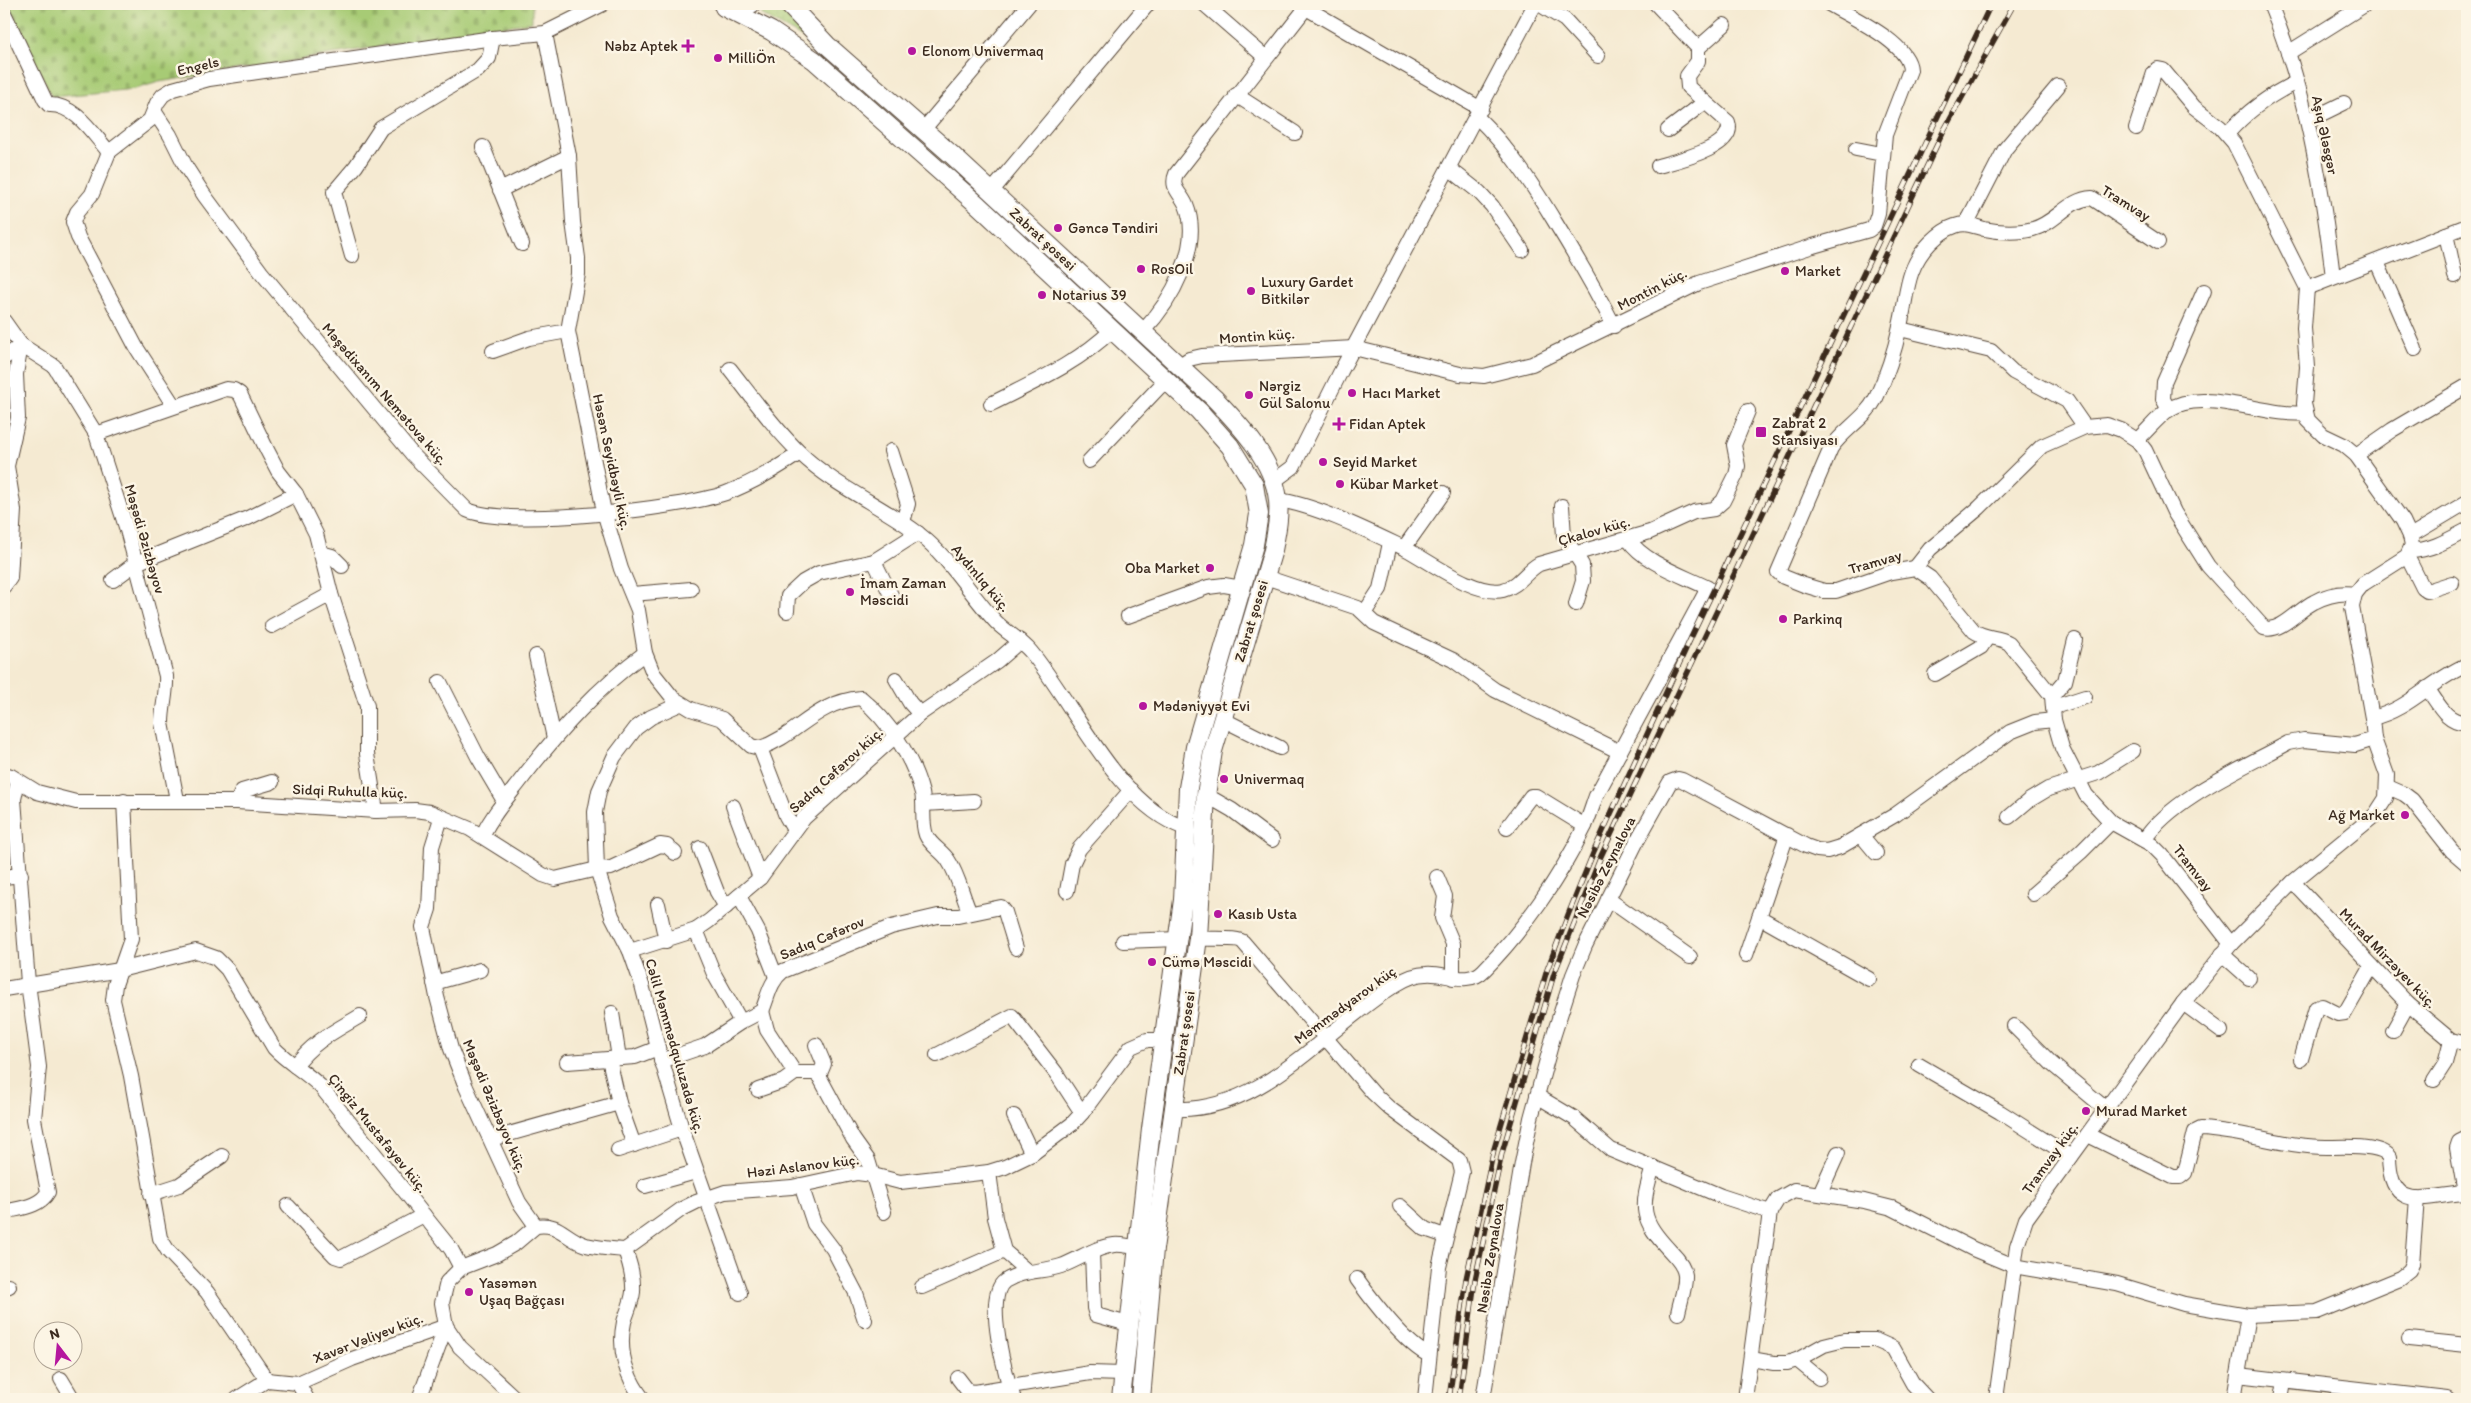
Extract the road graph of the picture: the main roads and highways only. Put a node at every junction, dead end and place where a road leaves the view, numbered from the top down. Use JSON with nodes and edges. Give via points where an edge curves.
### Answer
{"nodes":[{"id":1,"x":751,"y":4,"type":"edge"},
{"id":2,"x":788,"y":4,"type":"edge"},
{"id":3,"x":720,"y":5,"type":"edge"},
{"id":4,"x":1163,"y":1040,"type":"junction"},
{"id":5,"x":1182,"y":1043,"type":"junction"},
{"id":6,"x":1121,"y":1399,"type":"edge"},
{"id":7,"x":1141,"y":1399,"type":"edge"}],
"edges":[{"from":1,"to":3,"type":"main road","via":[[735,8]]},
{"from":2,"to":5,"type":"main road","name":"Zabrat şosesi","via":[[814,33],[1180,365],[1229,414],[1263,459],[1274,481],[1278,500],[1276,533],[1213,751],[1206,795],[1198,938]]},
{"from":3,"to":4,"type":"main road","name":"Zabrat şosesi","via":[[770,31],[814,60],[978,205],[1214,426],[1254,484],[1258,528],[1195,747],[1188,788],[1183,900]]},
{"from":4,"to":5,"type":"main road"},
{"from":4,"to":6,"type":"main road","name":"Zabrat şosesi"},
{"from":5,"to":7,"type":"main road","name":"Zabrat şosesi","via":[[1154,1249]]}]}
